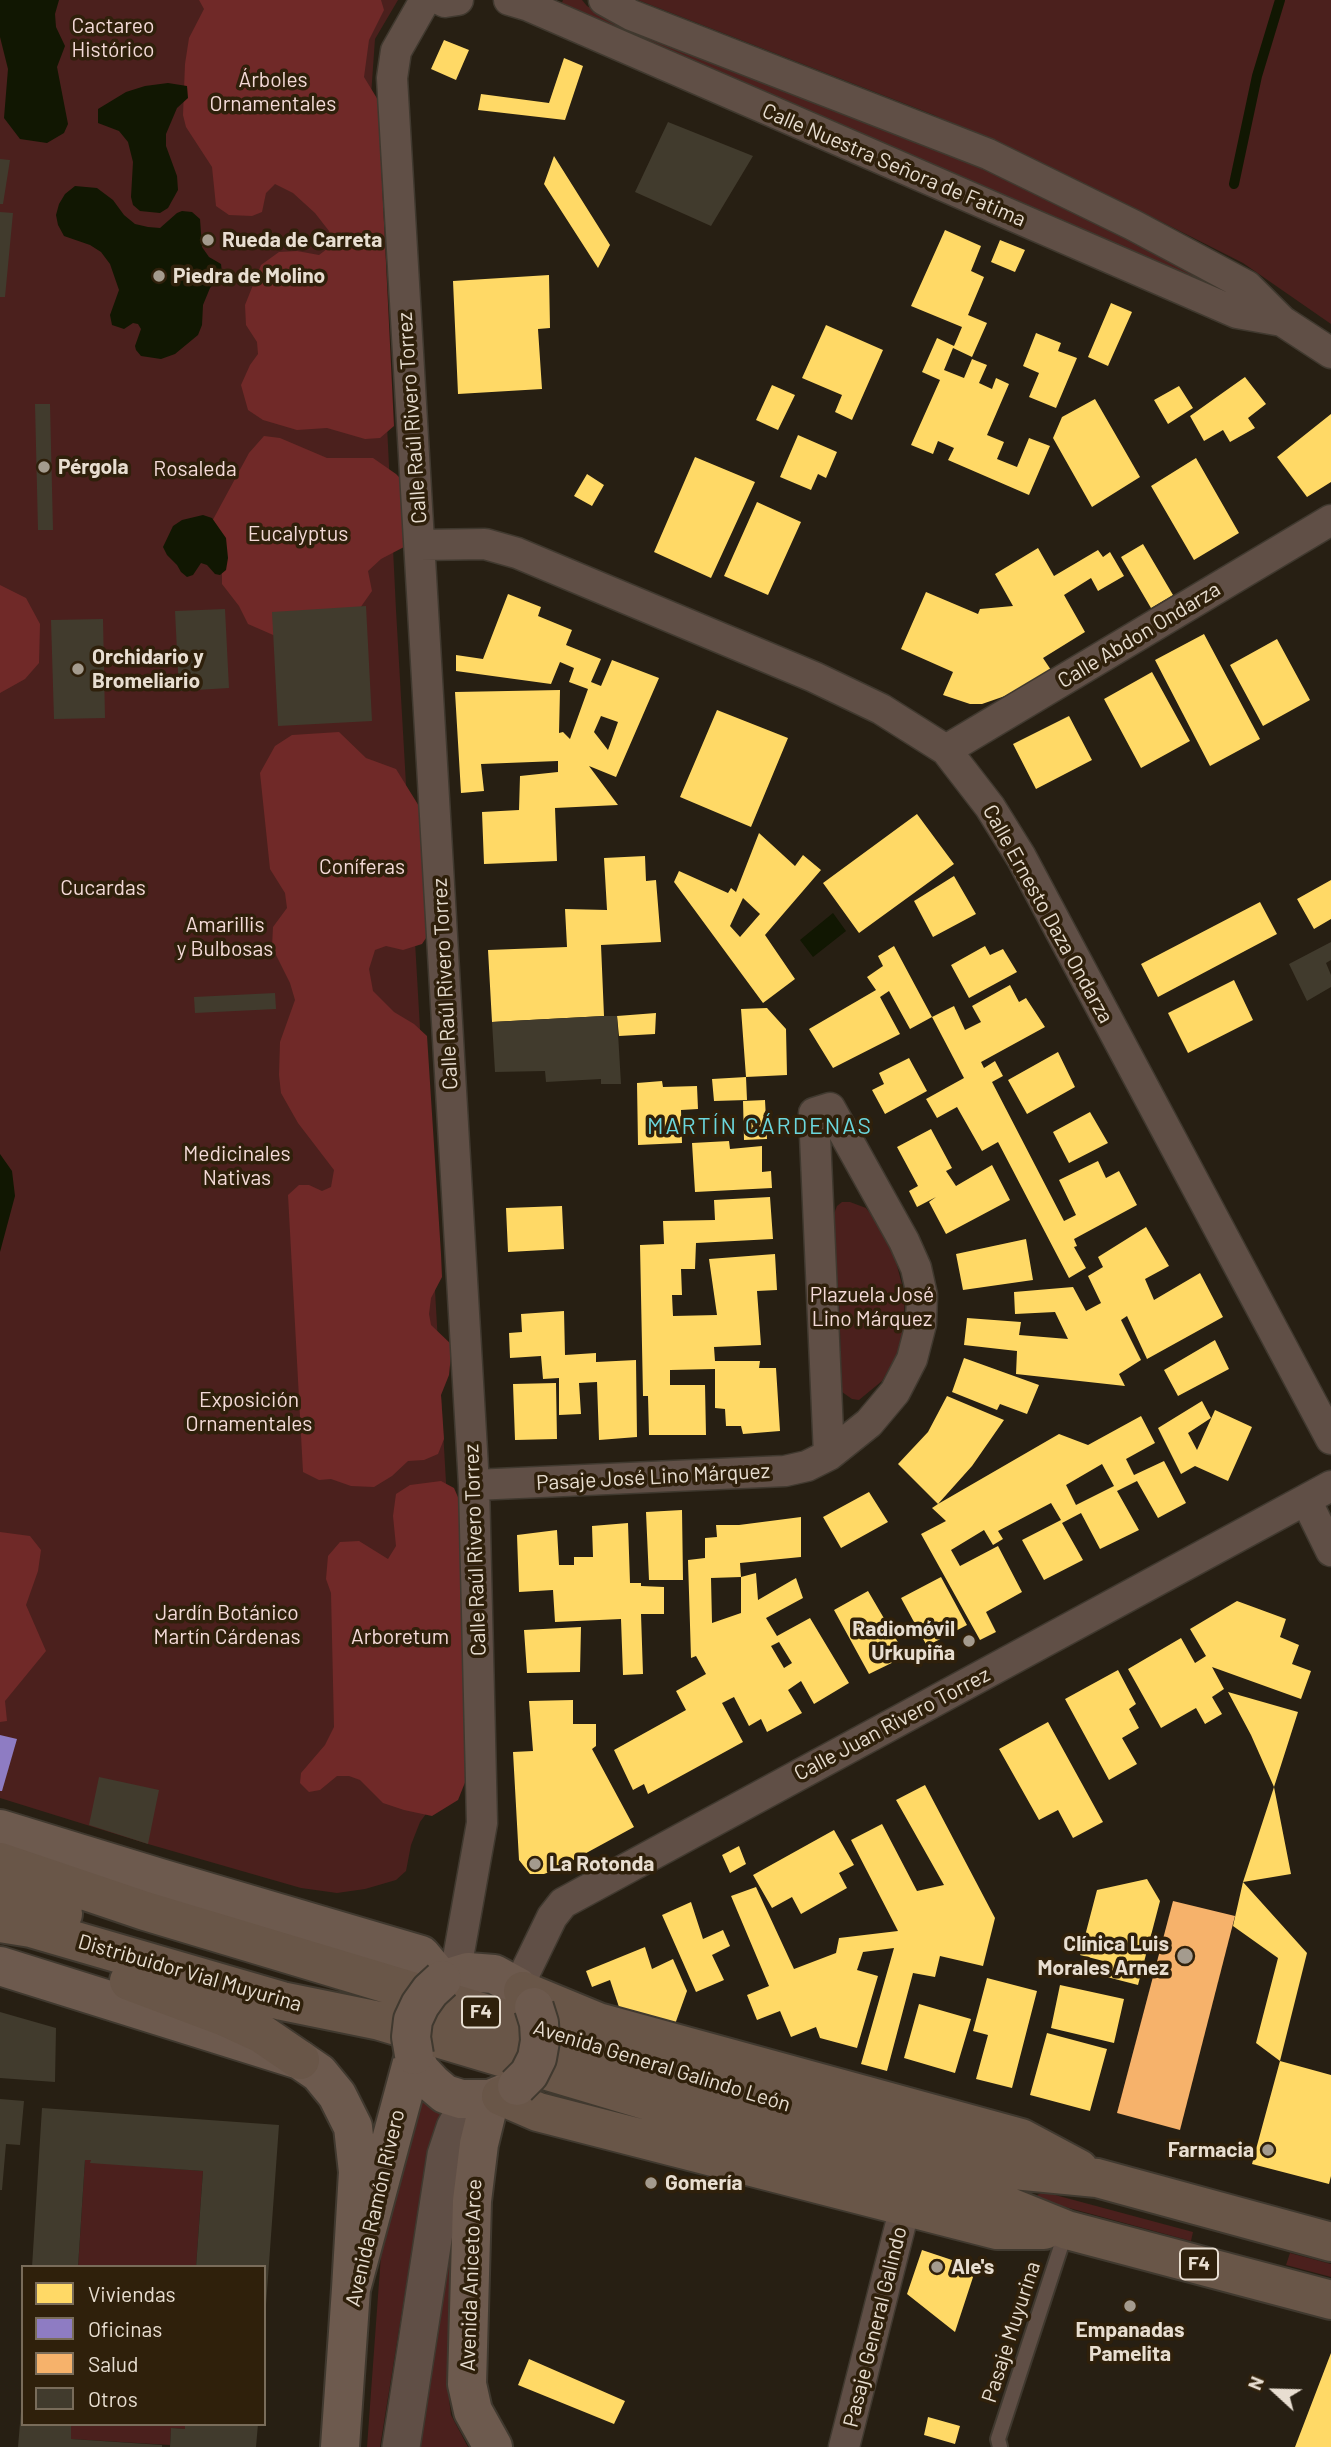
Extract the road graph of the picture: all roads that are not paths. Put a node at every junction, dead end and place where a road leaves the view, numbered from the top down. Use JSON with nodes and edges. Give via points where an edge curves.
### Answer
{"nodes":[{"id":1,"x":425,"y":0,"type":"edge"},
{"id":2,"x":440,"y":0,"type":"edge"},
{"id":3,"x":457,"y":0,"type":"edge"},
{"id":4,"x":509,"y":0,"type":"edge"},
{"id":5,"x":604,"y":0,"type":"edge"},
{"id":6,"x":1282,"y":321,"type":"junction"},
{"id":7,"x":1331,"y":353,"type":"edge"},
{"id":8,"x":1331,"y":520,"type":"edge"},
{"id":9,"x":420,"y":545,"type":"junction"},
{"id":10,"x":946,"y":750,"type":"junction"},
{"id":11,"x":1331,"y":1439,"type":"edge"},
{"id":12,"x":829,"y":1455,"type":"junction"},
{"id":13,"x":474,"y":1485,"type":"junction"},
{"id":14,"x":1319,"y":1493,"type":"edge"},
{"id":15,"x":1331,"y":1551,"type":"edge"},
{"id":16,"x":0,"y":1829,"type":"edge"},
{"id":17,"x":0,"y":1862,"type":"edge"},
{"id":18,"x":0,"y":1894,"type":"edge"},
{"id":19,"x":0,"y":1923,"type":"edge"},
{"id":20,"x":0,"y":1940,"type":"edge"},
{"id":21,"x":0,"y":1966,"type":"edge"},
{"id":22,"x":449,"y":1978,"type":"junction"},
{"id":23,"x":525,"y":1995,"type":"junction"},
{"id":24,"x":380,"y":2021,"type":"junction"},
{"id":25,"x":414,"y":2055,"type":"junction"},
{"id":26,"x":300,"y":2060,"type":"junction"},
{"id":27,"x":494,"y":2095,"type":"junction"},
{"id":28,"x":1097,"y":2178,"type":"junction"},
{"id":29,"x":905,"y":2207,"type":"junction"},
{"id":30,"x":1214,"y":2209,"type":"junction"},
{"id":31,"x":1281,"y":2227,"type":"junction"},
{"id":32,"x":1067,"y":2230,"type":"junction"},
{"id":33,"x":1331,"y":2242,"type":"edge"},
{"id":34,"x":1201,"y":2265,"type":"junction"},
{"id":35,"x":1268,"y":2282,"type":"junction"},
{"id":36,"x":351,"y":2289,"type":"junction"},
{"id":37,"x":1331,"y":2300,"type":"edge"},
{"id":38,"x":340,"y":2447,"type":"edge"},
{"id":39,"x":401,"y":2447,"type":"edge"},
{"id":40,"x":493,"y":2447,"type":"edge"},
{"id":41,"x":844,"y":2447,"type":"edge"},
{"id":42,"x":1000,"y":2447,"type":"edge"}],
"edges":[{"from":1,"to":9,"type":"street","name":"Calle Raúl Rivero Torrez","via":[[396,51],[392,78]]},
{"from":2,"to":3,"type":"street"},
{"from":4,"to":6,"type":"street","name":"Calle Nuestra Señora de Fatima","via":[[1237,313]]},
{"from":5,"to":6,"type":"street","name":"Calle Nuestra Señora de Fatima","via":[[631,15],[988,154],[1247,286]]},
{"from":6,"to":7,"type":"street","name":"Calle Nuestra Señora de Fatima"},
{"from":8,"to":10,"type":"street","name":"Calle Abdon Ondarza"},
{"from":9,"to":10,"type":"street","name":"Calle Ernesto Daza Ondarza","via":[[485,544],[517,553],[814,677],[881,709]]},
{"from":9,"to":13,"type":"street","name":"Calle Raúl Rivero Torrez"},
{"from":10,"to":11,"type":"street","name":"Calle Ernesto Daza Ondarza","via":[[1021,857]]},
{"from":12,"to":12,"type":"street","name":"Pasaje José Lino Márquez","via":[[869,1423],[895,1392],[912,1359],[922,1295],[904,1241],[830,1108],[814,1113]]},
{"from":12,"to":13,"type":"street","name":"Pasaje José Lino Márquez","via":[[807,1466],[768,1473]]},
{"from":13,"to":22,"type":"street","name":"Calle Raúl Rivero Torrez","via":[[482,1824]]},
{"from":14,"to":15,"type":"street","name":"Calle Juan Rivero Torrez"},
{"from":14,"to":23,"type":"street","name":"Calle Juan Rivero Torrez","via":[[563,1903],[552,1917]]},
{"from":16,"to":22,"type":"main road","via":[[421,1955]]},
{"from":17,"to":28,"type":"highway","name":"Avenida General Galindo León","number":"F4","via":[[145,1911],[1014,2170]]},
{"from":18,"to":24,"type":"highway","via":[[292,1983]]},
{"from":19,"to":24,"type":"highway","name":"Distribuidor Vial Muyurina","number":"F4","via":[[282,2001]]},
{"from":20,"to":26,"type":"highway","via":[[225,2017],[262,2034]]},
{"from":21,"to":26,"type":"main road"},
{"from":22,"to":23,"type":"main road","via":[[481,1972],[507,1979]]},
{"from":22,"to":25,"type":"main road","bridge":true,"via":[[420,2005],[413,2020]]},
{"from":23,"to":27,"type":"main road","bridge":true,"via":[[539,2023],[537,2058],[528,2074]]},
{"from":23,"to":28,"type":"highway","via":[[598,2022],[1021,2138]]},
{"from":24,"to":32,"type":"highway","name":"Avenida General Galindo León","number":"F4","via":[[1000,2203]]},
{"from":25,"to":27,"type":"main road","via":[[420,2070],[445,2094]]},
{"from":25,"to":36,"type":"main road","name":"Avenida Ramón Rivero"},
{"from":26,"to":36,"type":"main road","via":[[319,2073],[337,2095],[353,2127],[358,2172]]},
{"from":27,"to":29,"type":"highway","via":[[538,2112]]},
{"from":27,"to":39,"type":"street","via":[[455,2129],[446,2155]]},
{"from":27,"to":40,"type":"main road","name":"Avenida Aniceto Arce","via":[[479,2144],[472,2201],[467,2384],[473,2411]]},
{"from":28,"to":30,"type":"highway","name":"Avenida General Galindo León","number":"F4"},
{"from":29,"to":32,"type":"highway","via":[[997,2230]]},
{"from":29,"to":41,"type":"street","name":"Pasaje General Galindo"},
{"from":30,"to":31,"type":"highway","name":"Avenida General Galindo León","number":"F4"},
{"from":30,"to":34,"type":"highway"},
{"from":31,"to":33,"type":"highway","name":"Avenida General Galindo León","number":"F4"},
{"from":31,"to":35,"type":"highway"},
{"from":32,"to":34,"type":"highway","name":"Avenida General Galindo León","number":"F4"},
{"from":32,"to":42,"type":"lane","name":"Pasaje Muyurina","via":[[998,2439]]},
{"from":34,"to":35,"type":"highway","name":"Avenida General Galindo León","number":"F4"},
{"from":35,"to":37,"type":"highway","name":"Avenida General Galindo León","number":"F4"},
{"from":36,"to":38,"type":"main road","name":"Avenida Ramón Rivero"}]}
